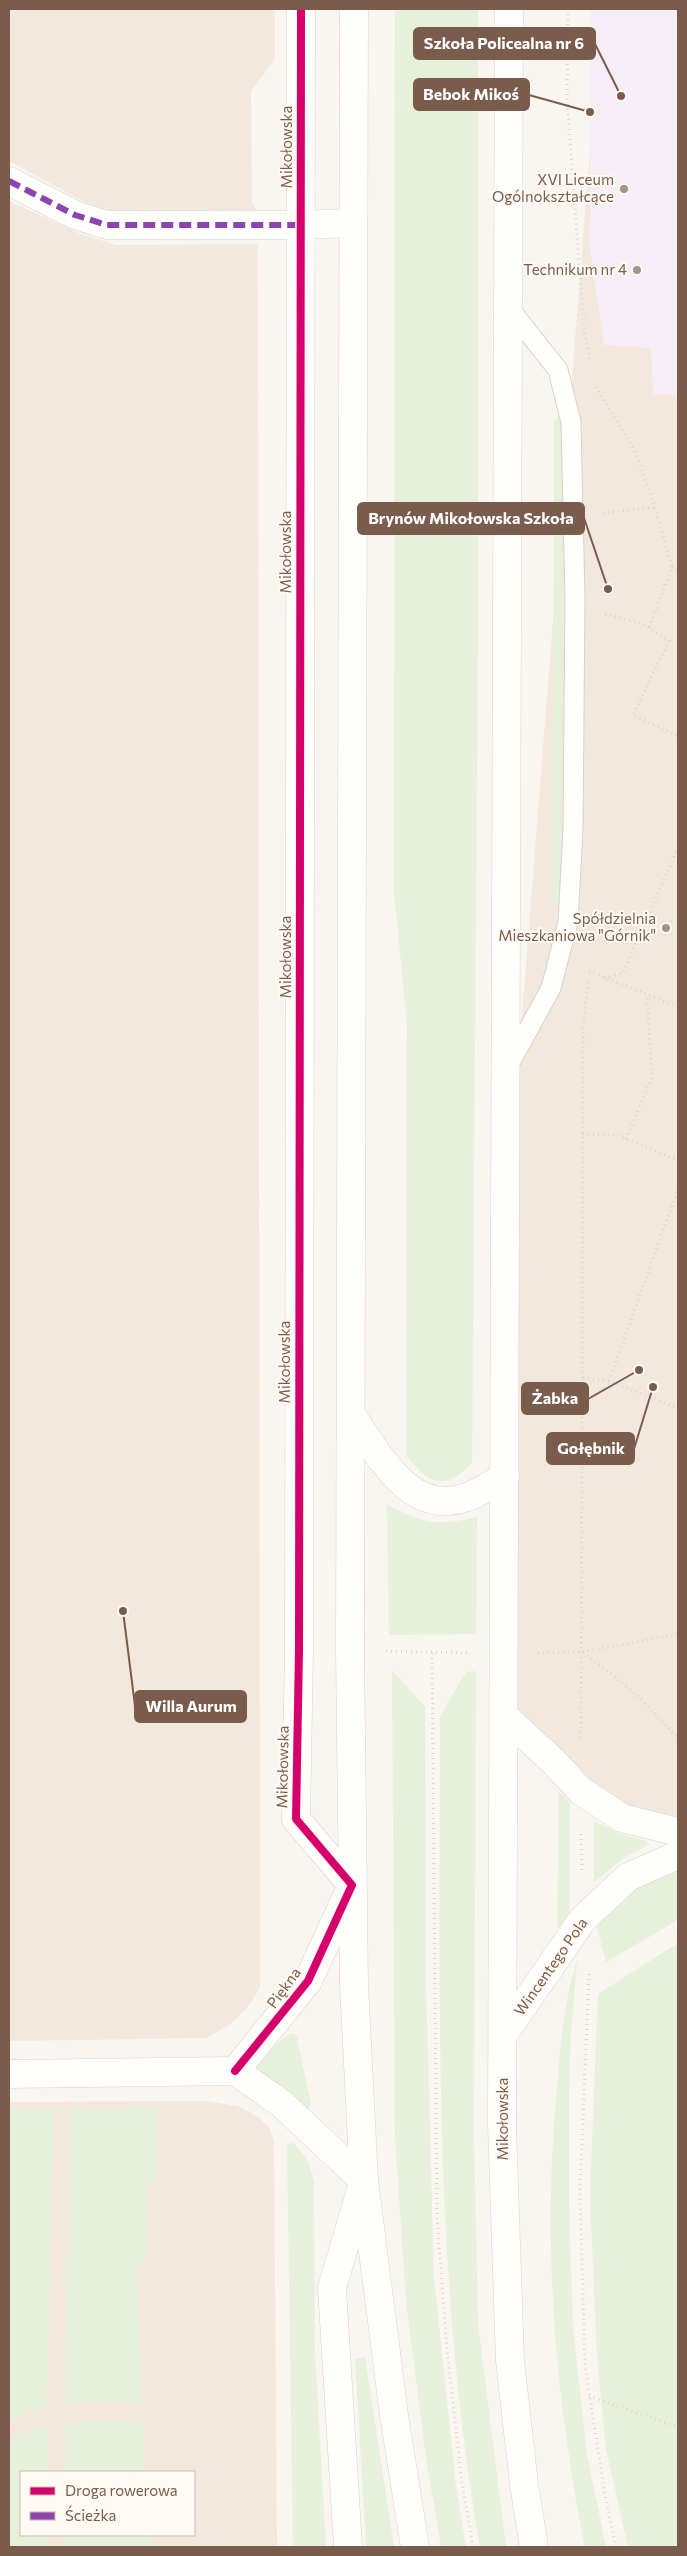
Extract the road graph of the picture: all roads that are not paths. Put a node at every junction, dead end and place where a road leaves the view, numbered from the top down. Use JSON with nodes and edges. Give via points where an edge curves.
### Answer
{"nodes":[{"id":1,"x":301,"y":9,"type":"edge"},
{"id":2,"x":354,"y":9,"type":"edge"},
{"id":3,"x":509,"y":9,"type":"edge"},
{"id":4,"x":9,"y":181,"type":"edge"},
{"id":5,"x":353,"y":223,"type":"junction"},
{"id":6,"x":300,"y":225,"type":"junction"},
{"id":7,"x":508,"y":307,"type":"junction"},
{"id":8,"x":505,"y":1072,"type":"junction"},
{"id":9,"x":352,"y":1415,"type":"junction"},
{"id":10,"x":504,"y":1476,"type":"junction"},
{"id":11,"x":504,"y":1716,"type":"junction"},
{"id":12,"x":678,"y":1832,"type":"edge"},
{"id":13,"x":678,"y":1855,"type":"edge"},
{"id":14,"x":352,"y":1885,"type":"junction"},
{"id":15,"x":503,"y":2035,"type":"junction"},
{"id":16,"x":235,"y":2071,"type":"junction"},
{"id":17,"x":9,"y":2074,"type":"edge"},
{"id":18,"x":364,"y":2181,"type":"junction"},
{"id":19,"x":535,"y":2544,"type":"edge"},
{"id":20,"x":348,"y":2547,"type":"edge"},
{"id":21,"x":415,"y":2547,"type":"edge"}],
"edges":[{"from":1,"to":6,"type":"main road","name":"Mikołowska"},
{"from":2,"to":5,"type":"main road"},
{"from":3,"to":7,"type":"main road","name":"Mikołowska"},
{"from":4,"to":6,"type":"main road","via":[[75,215],[107,225]]},
{"from":5,"to":6,"type":"main road"},
{"from":5,"to":9,"type":"main road"},
{"from":6,"to":14,"type":"main road","name":"Mikołowska","via":[[299,1620],[296,1819]]},
{"from":7,"to":8,"type":"main road","name":"Mikołowska"},
{"from":7,"to":8,"type":"lane","via":[[558,370],[571,422],[575,598],[574,830],[568,922],[551,988]]},
{"from":8,"to":10,"type":"main road","name":"Mikołowska"},
{"from":9,"to":10,"type":"main road","via":[[406,1488],[422,1498],[441,1502],[463,1498]]},
{"from":9,"to":14,"type":"main road"},
{"from":10,"to":11,"type":"main road","name":"Mikołowska"},
{"from":11,"to":12,"type":"main road","via":[[581,1791],[622,1818]]},
{"from":11,"to":15,"type":"main road","name":"Mikołowska"},
{"from":13,"to":15,"type":"main road","name":"Wincentego Pola","via":[[628,1877],[583,1920]]},
{"from":14,"to":16,"type":"main road","name":"Piękna","via":[[308,1982]]},
{"from":14,"to":18,"type":"main road"},
{"from":15,"to":19,"type":"main road","name":"Mikołowska","via":[[503,2178],[510,2361]]},
{"from":16,"to":17,"type":"main road"},
{"from":16,"to":18,"type":"main road","via":[[282,2104]]},
{"from":18,"to":20,"type":"main road","via":[[332,2288]]},
{"from":18,"to":21,"type":"main road","via":[[394,2415]]}]}
